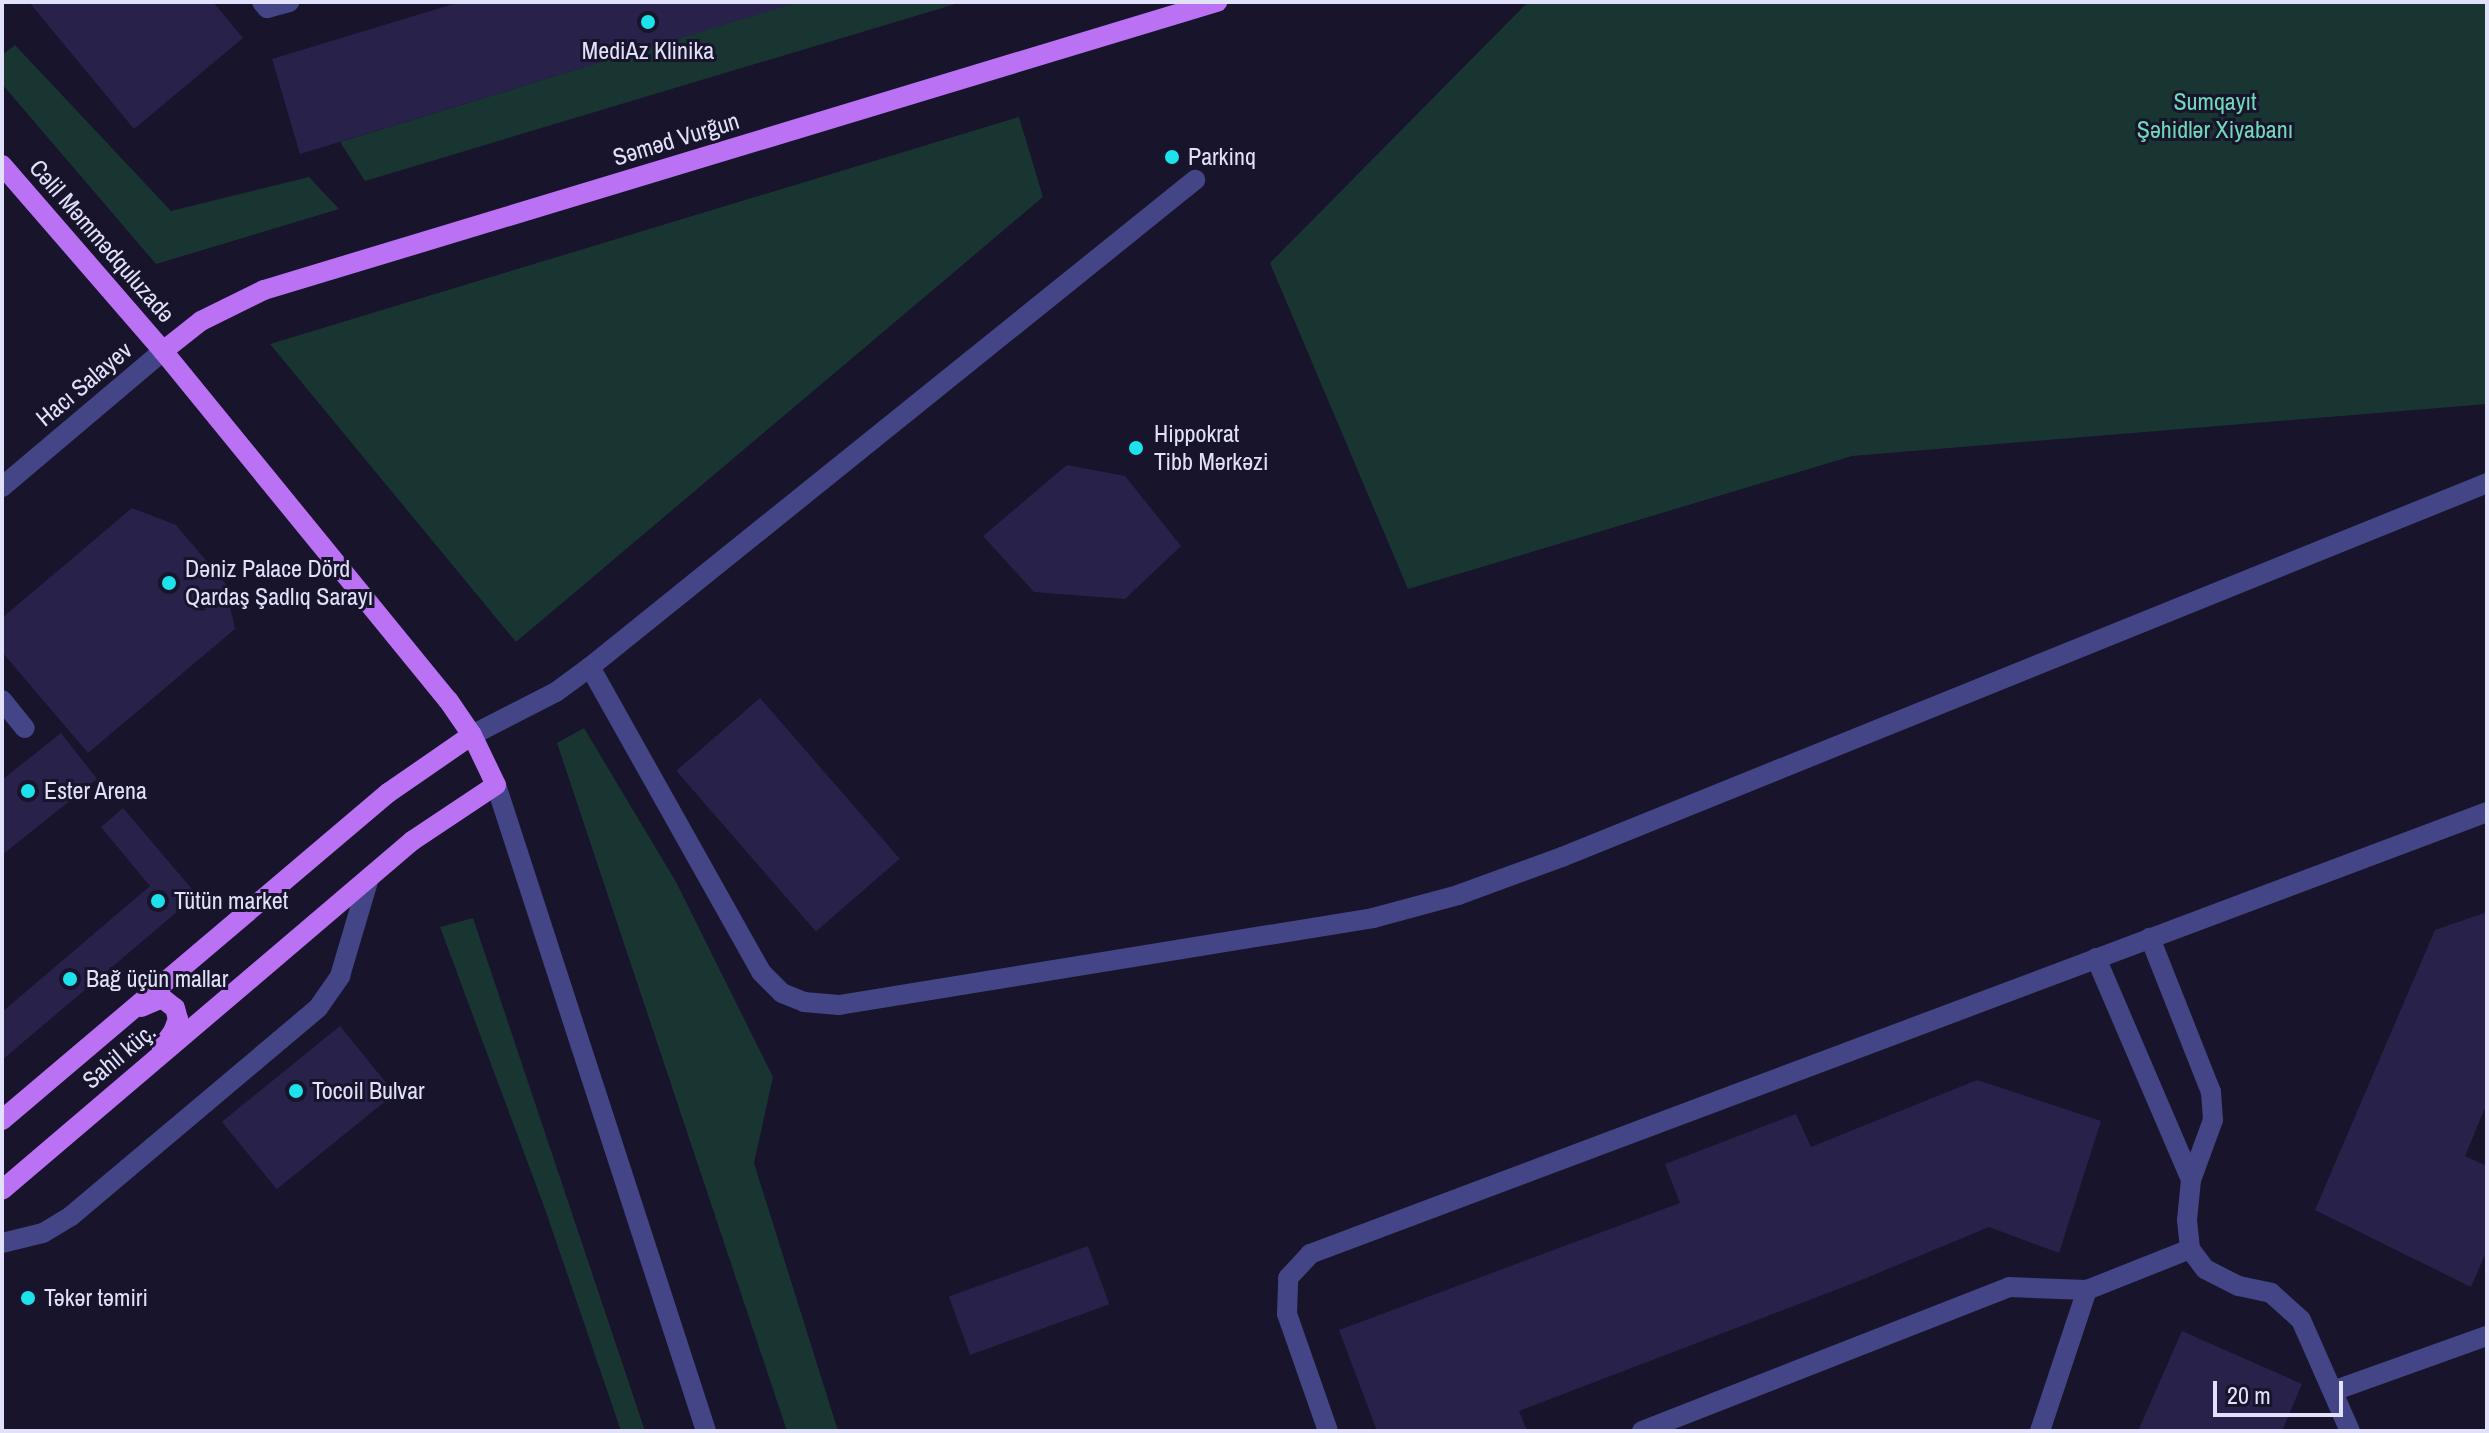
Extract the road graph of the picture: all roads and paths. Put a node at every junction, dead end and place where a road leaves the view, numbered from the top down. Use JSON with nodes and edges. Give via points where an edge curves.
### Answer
{"nodes":[{"id":1,"x":262,"y":2,"type":"edge"},
{"id":2,"x":289,"y":2,"type":"edge"},
{"id":3,"x":1217,"y":2,"type":"edge"},
{"id":4,"x":2,"y":165,"type":"edge"},
{"id":5,"x":1195,"y":180,"type":"dead end"},
{"id":6,"x":163,"y":351,"type":"junction"},
{"id":7,"x":2487,"y":483,"type":"edge"},
{"id":8,"x":2,"y":487,"type":"edge"},
{"id":9,"x":590,"y":667,"type":"junction"},
{"id":10,"x":2,"y":700,"type":"edge"},
{"id":11,"x":25,"y":728,"type":"dead end"},
{"id":12,"x":472,"y":735,"type":"junction"},
{"id":13,"x":496,"y":785,"type":"junction"},
{"id":14,"x":2487,"y":812,"type":"edge"},
{"id":15,"x":369,"y":878,"type":"junction"},
{"id":16,"x":2150,"y":938,"type":"junction"},
{"id":17,"x":2096,"y":958,"type":"junction"},
{"id":18,"x":115,"y":1024,"type":"junction"},
{"id":19,"x":148,"y":1066,"type":"junction"},
{"id":20,"x":2,"y":1120,"type":"edge"},
{"id":21,"x":2191,"y":1180,"type":"junction"},
{"id":22,"x":2,"y":1190,"type":"edge"},
{"id":23,"x":2,"y":1243,"type":"edge"},
{"id":24,"x":2190,"y":1249,"type":"junction"},
{"id":25,"x":2087,"y":1290,"type":"junction"},
{"id":26,"x":2487,"y":1336,"type":"edge"},
{"id":27,"x":2333,"y":1391,"type":"junction"},
{"id":28,"x":706,"y":1431,"type":"edge"},
{"id":29,"x":1328,"y":1431,"type":"edge"},
{"id":30,"x":1642,"y":1431,"type":"edge"},
{"id":31,"x":2040,"y":1431,"type":"edge"},
{"id":32,"x":2350,"y":1431,"type":"edge"}],
"edges":[{"from":1,"to":2,"type":"street","via":[[267,8]]},
{"from":3,"to":6,"type":"main road","name":"Səməd Vurğun","via":[[264,290],[216,312]]},
{"from":4,"to":6,"type":"main road","name":"Cəlil Məmmədquluzadə"},
{"from":5,"to":9,"type":"street"},
{"from":6,"to":8,"type":"street","name":"Hacı Salayev"},
{"from":6,"to":12,"type":"main road","name":"Cəlil Məmmədquluzadə"},
{"from":7,"to":9,"type":"street","via":[[1458,895],[1373,918],[839,1005],[804,1002],[782,993],[761,972]]},
{"from":9,"to":12,"type":"street","via":[[556,692]]},
{"from":10,"to":11,"type":"street"},
{"from":12,"to":13,"type":"main road","name":"Cəlil Məmmədquluzadə"},
{"from":12,"to":18,"type":"main road","name":"Sahil küç.","via":[[388,793]]},
{"from":13,"to":15,"type":"main road","name":"Sahil küç.","via":[[412,841]]},
{"from":13,"to":28,"type":"street"},
{"from":14,"to":16,"type":"street"},
{"from":15,"to":19,"type":"main road","name":"Sahil küç."},
{"from":15,"to":23,"type":"street","via":[[340,976],[318,1008],[71,1216],[43,1233]]},
{"from":16,"to":17,"type":"street"},
{"from":16,"to":21,"type":"street","via":[[2211,1092],[2213,1120]]},
{"from":17,"to":21,"type":"street"},
{"from":17,"to":29,"type":"street","via":[[1310,1254],[1288,1278],[1287,1314]]},
{"from":18,"to":19,"type":"main road","via":[[151,1001],[172,1002],[178,1019]]},
{"from":18,"to":20,"type":"main road","name":"Sahil küç."},
{"from":19,"to":22,"type":"main road","name":"Sahil küç."},
{"from":21,"to":24,"type":"street"},
{"from":24,"to":25,"type":"street"},
{"from":24,"to":27,"type":"street","via":[[2205,1269],[2239,1286],[2271,1293],[2301,1320]]},
{"from":25,"to":30,"type":"street","via":[[2009,1287]]},
{"from":25,"to":31,"type":"street"},
{"from":26,"to":27,"type":"street"},
{"from":27,"to":32,"type":"street"}]}
